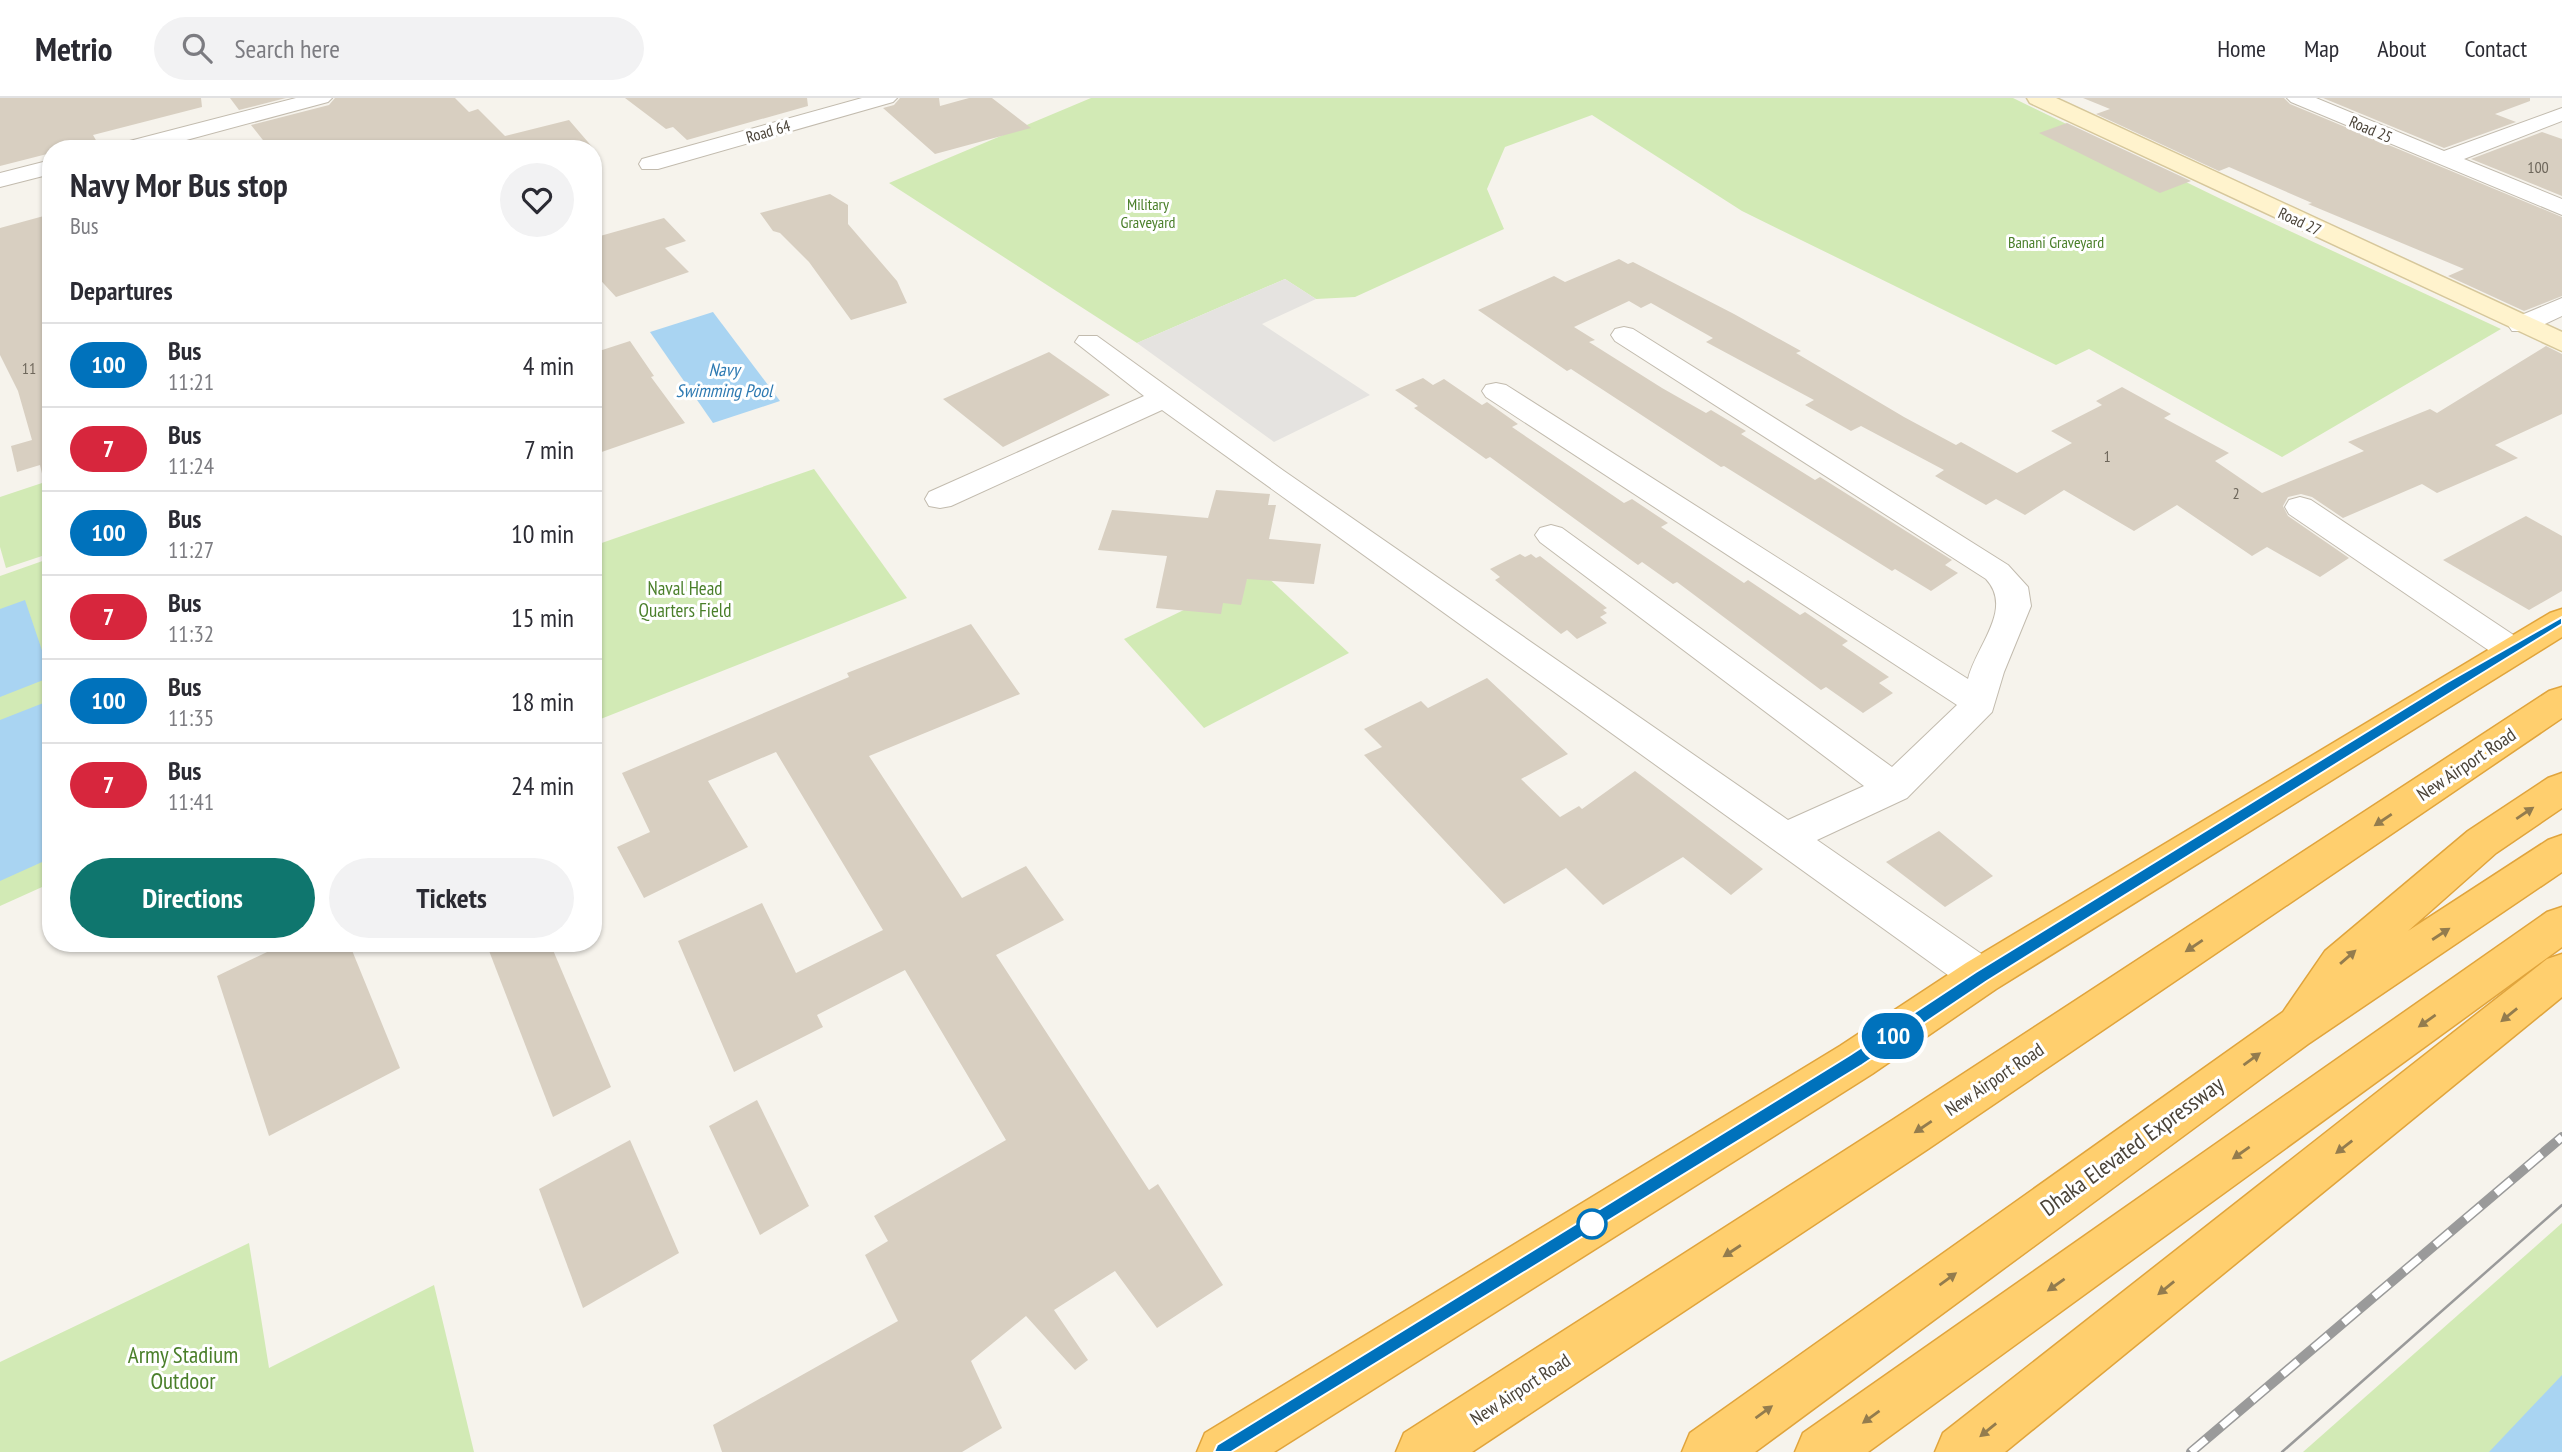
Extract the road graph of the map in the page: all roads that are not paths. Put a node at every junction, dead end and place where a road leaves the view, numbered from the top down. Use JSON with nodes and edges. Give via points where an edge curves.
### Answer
{"nodes":[{"id":1,"x":321,"y":98,"type":"edge"},
{"id":2,"x":886,"y":98,"type":"edge"},
{"id":3,"x":2038,"y":98,"type":"edge"},
{"id":4,"x":2298,"y":98,"type":"edge"},
{"id":5,"x":2555,"y":98,"type":"edge"},
{"id":6,"x":2562,"y":100,"type":"edge"},
{"id":7,"x":2562,"y":114,"type":"edge"},
{"id":8,"x":192,"y":140,"type":"edge"},
{"id":9,"x":2443,"y":159,"type":"junction"},
{"id":10,"x":650,"y":164,"type":"dead end"},
{"id":11,"x":42,"y":169,"type":"edge"},
{"id":12,"x":0,"y":180,"type":"edge"},
{"id":13,"x":2562,"y":208,"type":"edge"},
{"id":14,"x":2562,"y":306,"type":"edge"},
{"id":15,"x":2521,"y":324,"type":"junction"},
{"id":16,"x":1624,"y":335,"type":"dead end"},
{"id":17,"x":1088,"y":342,"type":"dead end"},
{"id":18,"x":2562,"y":343,"type":"edge"},
{"id":19,"x":1496,"y":391,"type":"dead end"},
{"id":20,"x":1164,"y":398,"type":"junction"},
{"id":21,"x":940,"y":499,"type":"dead end"},
{"id":22,"x":2300,"y":507,"type":"dead end"},
{"id":23,"x":1551,"y":535,"type":"dead end"},
{"id":24,"x":2562,"y":621,"type":"edge"},
{"id":25,"x":2512,"y":650,"type":"junction"},
{"id":26,"x":2562,"y":700,"type":"edge"},
{"id":27,"x":1980,"y":703,"type":"junction"},
{"id":28,"x":1894,"y":788,"type":"junction"},
{"id":29,"x":2562,"y":788,"type":"edge"},
{"id":30,"x":1786,"y":838,"type":"junction"},
{"id":31,"x":2562,"y":851,"type":"edge"},
{"id":32,"x":2562,"y":924,"type":"edge"},
{"id":33,"x":2562,"y":972,"type":"edge"},
{"id":34,"x":1981,"y":976,"type":"junction"},
{"id":35,"x":2292,"y":1030,"type":"junction"},
{"id":36,"x":1224,"y":1452,"type":"edge"},
{"id":37,"x":1423,"y":1452,"type":"edge"},
{"id":38,"x":1709,"y":1452,"type":"edge"},
{"id":39,"x":1822,"y":1452,"type":"edge"},
{"id":40,"x":1962,"y":1452,"type":"edge"}],
"edges":[{"from":1,"to":8,"type":"street"},
{"from":2,"to":10,"type":"street","name":"Road 64"},
{"from":3,"to":15,"type":"street","name":"Road 27"},
{"from":4,"to":9,"type":"street","name":"Road 25"},
{"from":5,"to":6,"type":"street"},
{"from":7,"to":9,"type":"street"},
{"from":9,"to":13,"type":"street","name":"Road 25"},
{"from":11,"to":12,"type":"street"},
{"from":14,"to":15,"type":"street"},
{"from":15,"to":18,"type":"street","name":"Road 27"},
{"from":16,"to":27,"type":"street","via":[[1997,572],[2012,587],[2015,606],[1987,672]]},
{"from":17,"to":20,"type":"street"},
{"from":19,"to":27,"type":"street"},
{"from":20,"to":21,"type":"street"},
{"from":20,"to":30,"type":"street"},
{"from":22,"to":25,"type":"street"},
{"from":23,"to":28,"type":"street"},
{"from":24,"to":25,"type":"highway"},
{"from":25,"to":34,"type":"highway"},
{"from":26,"to":37,"type":"highway","name":"New Airport Road","one_way":true},
{"from":27,"to":28,"type":"street"},
{"from":28,"to":30,"type":"street"},
{"from":35,"to":29,"type":"highway","one_way":true,"via":[[2340,964],[2482,842]]},
{"from":30,"to":34,"type":"street"},
{"from":35,"to":31,"type":"highway","name":"Dhaka Elevated Expressway","one_way":true},
{"from":32,"to":39,"type":"highway","one_way":true},
{"from":33,"to":40,"type":"highway","one_way":true},
{"from":34,"to":36,"type":"highway","via":[[1856,1060]]},
{"from":38,"to":35,"type":"highway","name":"Dhaka Elevated Expressway","one_way":true}]}
